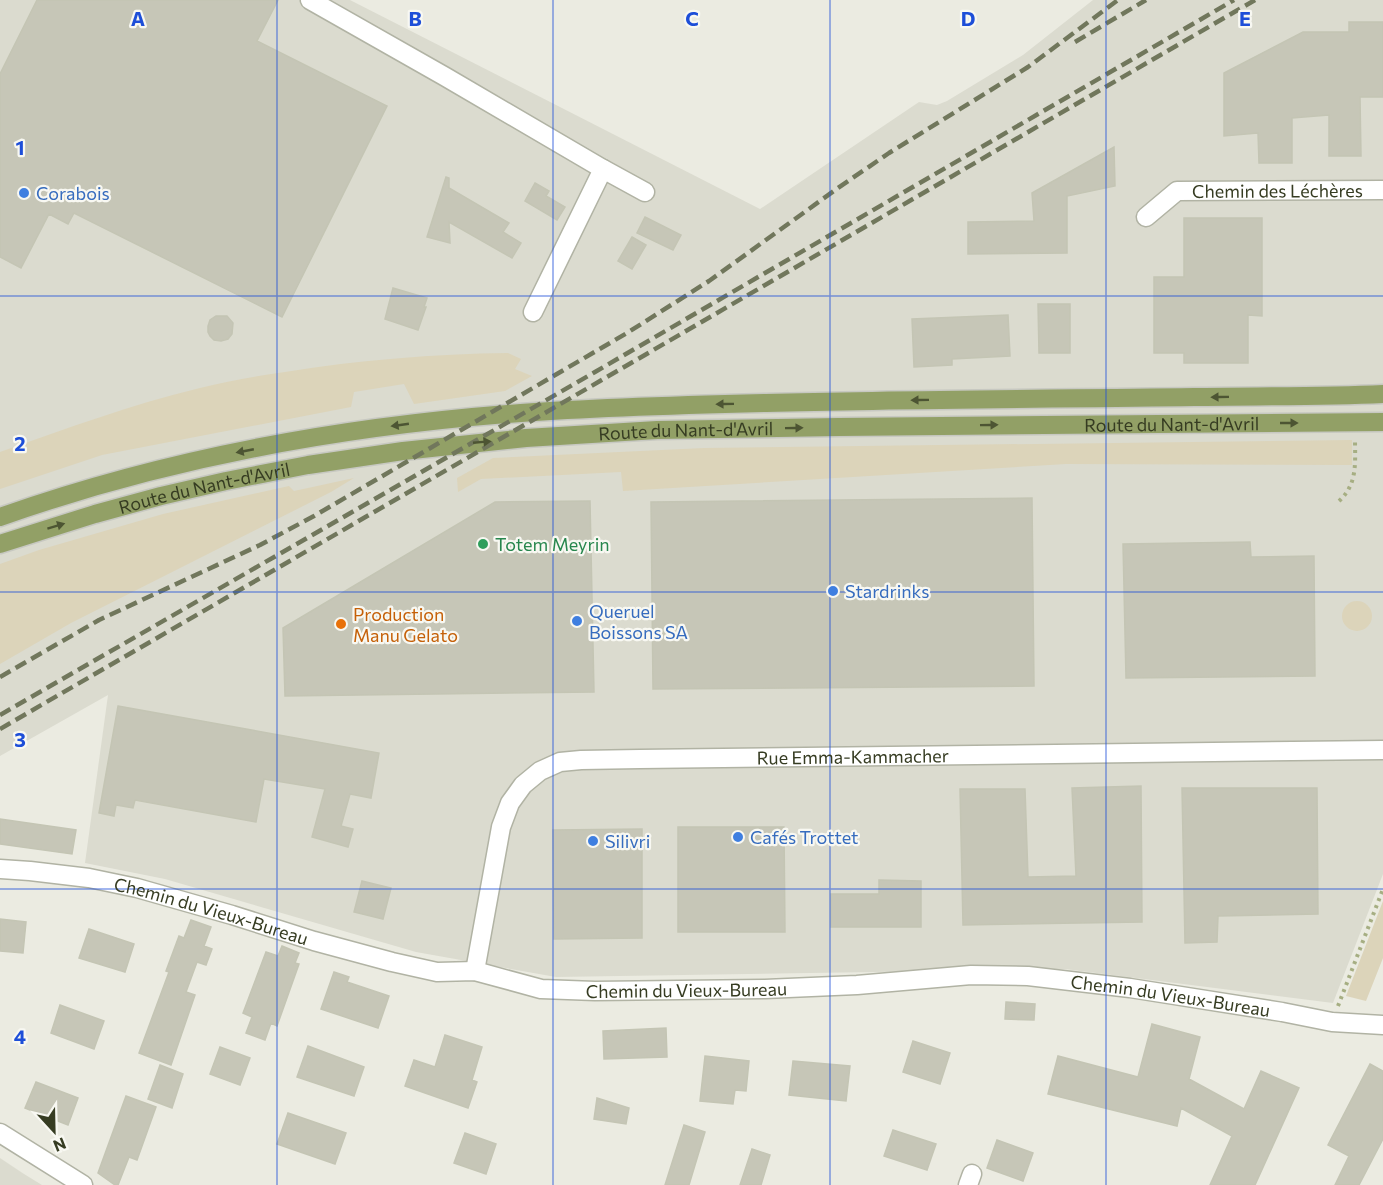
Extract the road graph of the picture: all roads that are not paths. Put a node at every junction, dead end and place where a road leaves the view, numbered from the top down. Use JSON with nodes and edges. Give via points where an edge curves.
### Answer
{"nodes":[{"id":1,"x":310,"y":0,"type":"edge"},
{"id":2,"x":603,"y":169,"type":"junction"},
{"id":3,"x":1383,"y":190,"type":"edge"},
{"id":4,"x":645,"y":192,"type":"dead end"},
{"id":5,"x":1146,"y":217,"type":"dead end"},
{"id":6,"x":533,"y":312,"type":"dead end"},
{"id":7,"x":1383,"y":394,"type":"edge"},
{"id":8,"x":1383,"y":422,"type":"edge"},
{"id":9,"x":0,"y":517,"type":"edge"},
{"id":10,"x":0,"y":544,"type":"edge"},
{"id":11,"x":1383,"y":750,"type":"edge"},
{"id":12,"x":0,"y":869,"type":"edge"},
{"id":13,"x":475,"y":971,"type":"junction"},
{"id":14,"x":1383,"y":1025,"type":"edge"},
{"id":15,"x":0,"y":1133,"type":"edge"},
{"id":16,"x":65,"y":1180,"type":"edge"},
{"id":17,"x":83,"y":1185,"type":"edge"}],
"edges":[{"from":1,"to":2,"type":"street"},
{"from":2,"to":4,"type":"street"},
{"from":2,"to":6,"type":"street"},
{"from":3,"to":5,"type":"street","name":"Chemin des Léchères","via":[[1177,191]]},
{"from":7,"to":9,"type":"main road","name":"Route du Nant-d'Avril","one_way":true,"via":[[658,405],[468,418],[314,438],[226,455],[86,489]]},
{"from":10,"to":8,"type":"main road","name":"Route du Nant-d'Avril","one_way":true,"via":[[95,514],[226,481],[403,450],[526,438],[657,430]]},
{"from":11,"to":13,"type":"street","name":"Rue Emma-Kammacher","via":[[560,762],[530,779],[510,803],[501,827]]},
{"from":12,"to":13,"type":"street","name":"Chemin du Vieux-Bureau","via":[[89,878],[137,888],[392,962],[437,972]]},
{"from":13,"to":14,"type":"street","name":"Chemin du Vieux-Bureau","via":[[541,989],[595,991],[765,989],[971,975],[1028,976],[1130,988],[1332,1022]]},
{"from":15,"to":16,"type":"street"},
{"from":16,"to":17,"type":"street"}]}
